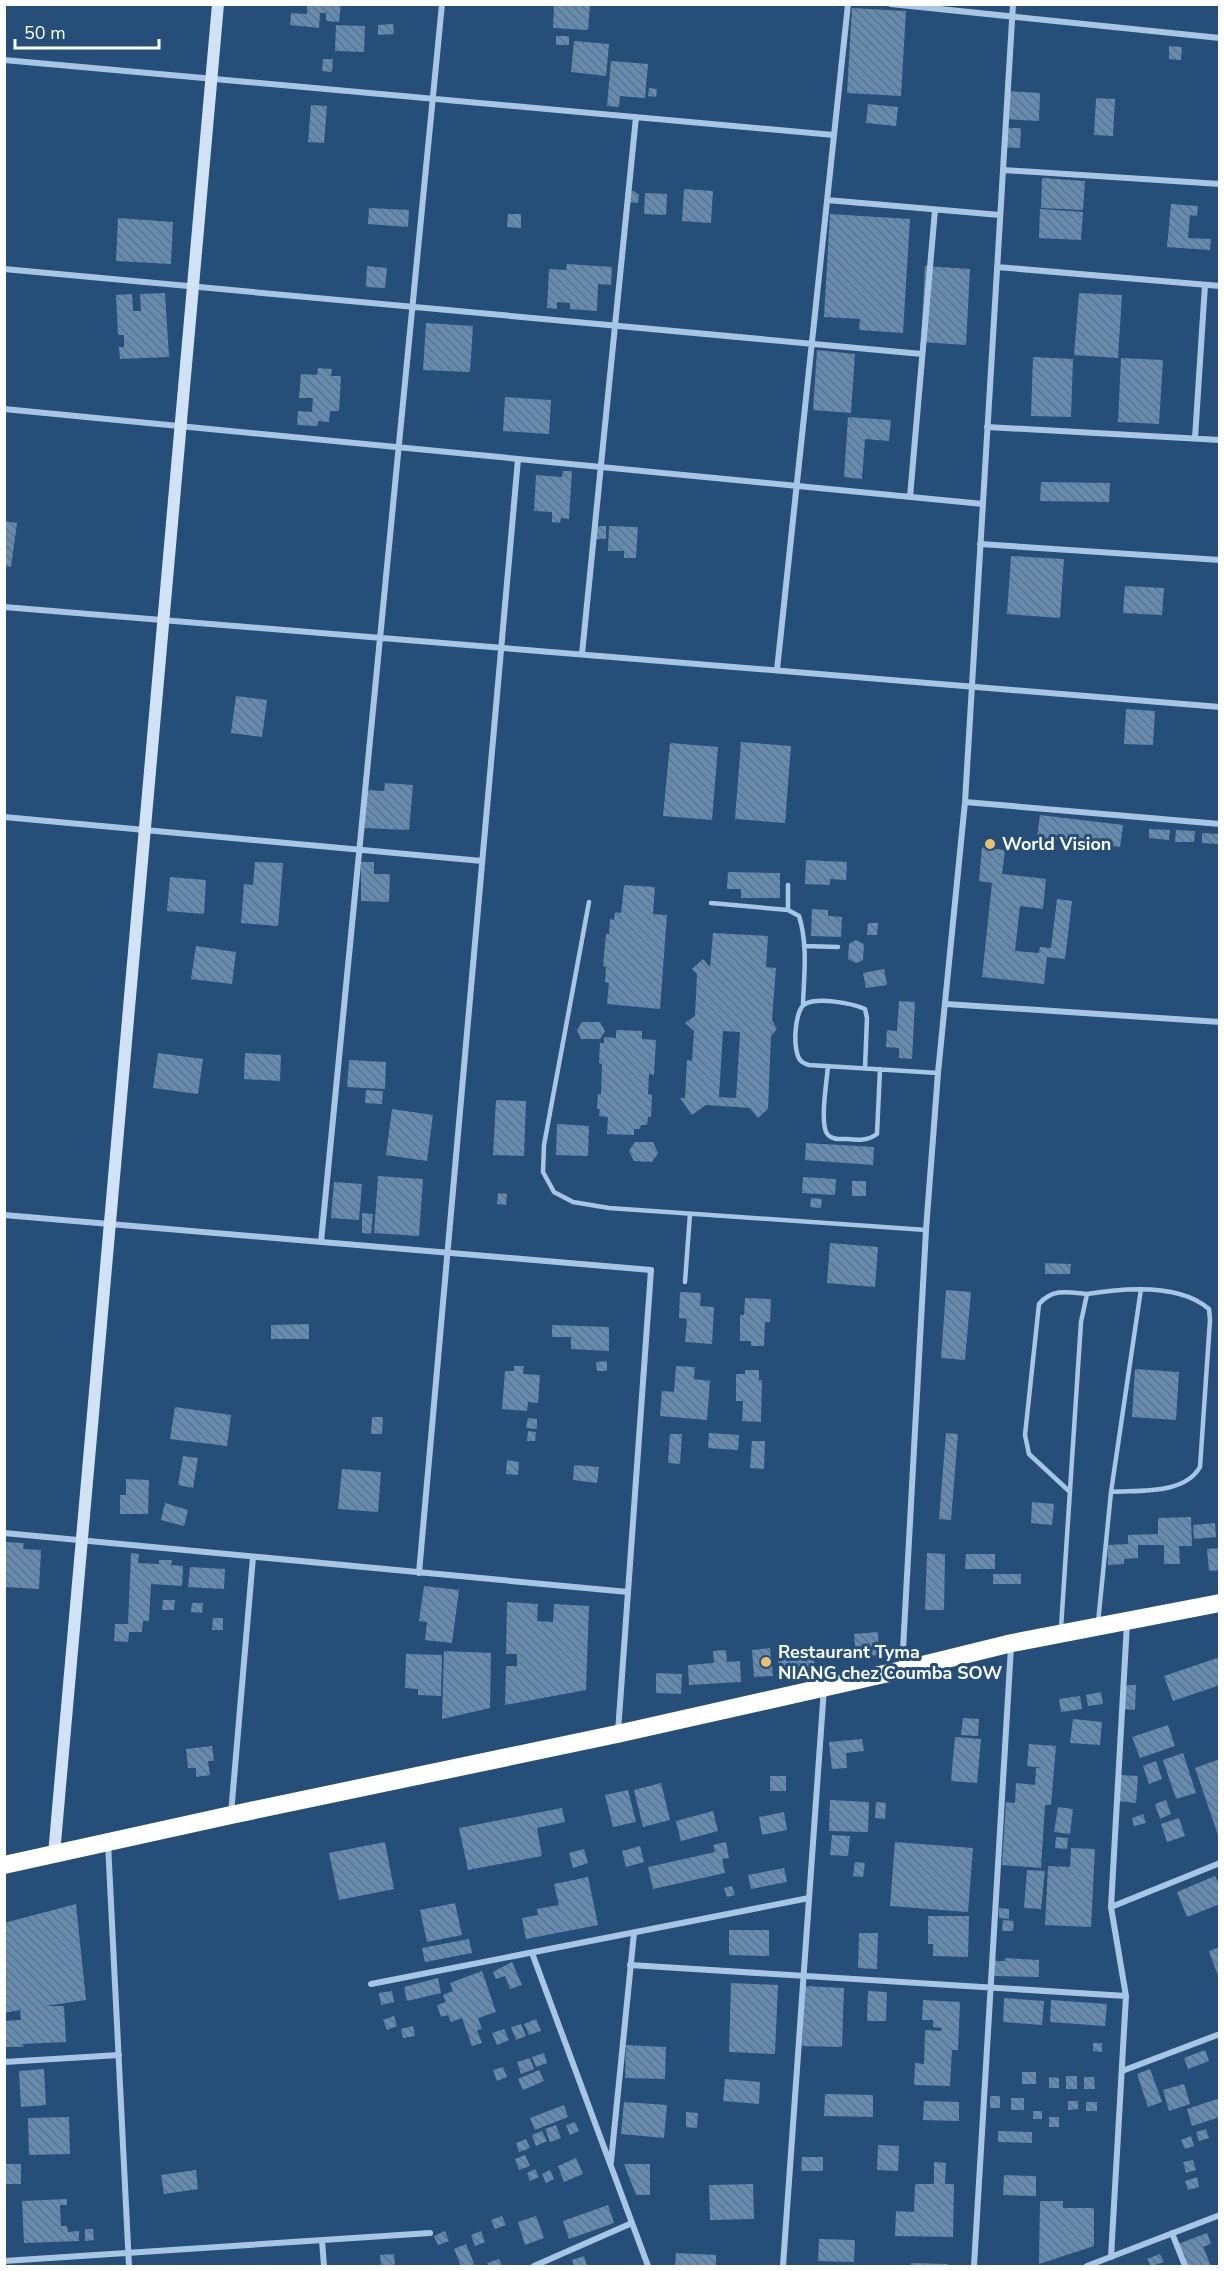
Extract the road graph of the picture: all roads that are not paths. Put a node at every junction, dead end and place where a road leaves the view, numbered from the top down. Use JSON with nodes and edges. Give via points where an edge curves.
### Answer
{"nodes":[{"id":1,"x":218,"y":4,"type":"edge"},
{"id":2,"x":442,"y":4,"type":"edge"},
{"id":3,"x":848,"y":4,"type":"edge"},
{"id":4,"x":891,"y":4,"type":"edge"},
{"id":5,"x":1013,"y":4,"type":"edge"},
{"id":6,"x":1012,"y":17,"type":"junction"},
{"id":7,"x":1220,"y":38,"type":"edge"},
{"id":8,"x":4,"y":60,"type":"edge"},
{"id":9,"x":212,"y":79,"type":"junction"},
{"id":10,"x":433,"y":99,"type":"junction"},
{"id":11,"x":636,"y":117,"type":"junction"},
{"id":12,"x":834,"y":135,"type":"junction"},
{"id":13,"x":1003,"y":170,"type":"junction"},
{"id":14,"x":1220,"y":184,"type":"edge"},
{"id":15,"x":827,"y":200,"type":"junction"},
{"id":16,"x":935,"y":210,"type":"junction"},
{"id":17,"x":1000,"y":215,"type":"junction"},
{"id":18,"x":997,"y":267,"type":"junction"},
{"id":19,"x":4,"y":268,"type":"edge"},
{"id":20,"x":1205,"y":285,"type":"junction"},
{"id":21,"x":193,"y":286,"type":"junction"},
{"id":22,"x":1220,"y":286,"type":"edge"},
{"id":23,"x":412,"y":307,"type":"junction"},
{"id":24,"x":615,"y":326,"type":"junction"},
{"id":25,"x":812,"y":344,"type":"junction"},
{"id":26,"x":922,"y":354,"type":"junction"},
{"id":27,"x":4,"y":409,"type":"edge"},
{"id":28,"x":181,"y":426,"type":"junction"},
{"id":29,"x":987,"y":427,"type":"junction"},
{"id":30,"x":1195,"y":438,"type":"junction"},
{"id":31,"x":1220,"y":440,"type":"edge"},
{"id":32,"x":399,"y":448,"type":"junction"},
{"id":33,"x":518,"y":459,"type":"junction"},
{"id":34,"x":601,"y":467,"type":"junction"},
{"id":35,"x":797,"y":486,"type":"junction"},
{"id":36,"x":910,"y":497,"type":"junction"},
{"id":37,"x":983,"y":504,"type":"junction"},
{"id":38,"x":980,"y":544,"type":"junction"},
{"id":39,"x":1220,"y":560,"type":"edge"},
{"id":40,"x":4,"y":607,"type":"edge"},
{"id":41,"x":163,"y":620,"type":"junction"},
{"id":42,"x":380,"y":638,"type":"junction"},
{"id":43,"x":501,"y":647,"type":"junction"},
{"id":44,"x":582,"y":654,"type":"junction"},
{"id":45,"x":777,"y":670,"type":"junction"},
{"id":46,"x":972,"y":687,"type":"junction"},
{"id":47,"x":1220,"y":707,"type":"edge"},
{"id":48,"x":965,"y":802,"type":"junction"},
{"id":49,"x":4,"y":817,"type":"edge"},
{"id":50,"x":1220,"y":824,"type":"edge"},
{"id":51,"x":144,"y":830,"type":"junction"},
{"id":52,"x":360,"y":850,"type":"junction"},
{"id":53,"x":482,"y":861,"type":"junction"},
{"id":54,"x":788,"y":885,"type":"dead end"},
{"id":55,"x":589,"y":902,"type":"dead end"},
{"id":56,"x":711,"y":903,"type":"dead end"},
{"id":57,"x":788,"y":910,"type":"junction"},
{"id":58,"x":804,"y":946,"type":"junction"},
{"id":59,"x":838,"y":947,"type":"dead end"},
{"id":60,"x":803,"y":1004,"type":"junction"},
{"id":61,"x":946,"y":1004,"type":"junction"},
{"id":62,"x":1220,"y":1022,"type":"edge"},
{"id":63,"x":828,"y":1066,"type":"junction"},
{"id":64,"x":865,"y":1068,"type":"junction"},
{"id":65,"x":880,"y":1069,"type":"junction"},
{"id":66,"x":938,"y":1073,"type":"junction"},
{"id":67,"x":690,"y":1214,"type":"junction"},
{"id":68,"x":4,"y":1215,"type":"edge"},
{"id":69,"x":109,"y":1224,"type":"junction"},
{"id":70,"x":926,"y":1230,"type":"junction"},
{"id":71,"x":321,"y":1242,"type":"junction"},
{"id":72,"x":447,"y":1253,"type":"junction"},
{"id":73,"x":686,"y":1282,"type":"dead end"},
{"id":74,"x":1141,"y":1289,"type":"junction"},
{"id":75,"x":1087,"y":1294,"type":"junction"},
{"id":76,"x":1070,"y":1492,"type":"junction"},
{"id":77,"x":1111,"y":1492,"type":"junction"},
{"id":78,"x":4,"y":1533,"type":"edge"},
{"id":79,"x":81,"y":1541,"type":"junction"},
{"id":80,"x":253,"y":1557,"type":"junction"},
{"id":81,"x":419,"y":1573,"type":"junction"},
{"id":82,"x":628,"y":1592,"type":"junction"},
{"id":83,"x":1220,"y":1603,"type":"edge"},
{"id":84,"x":1127,"y":1622,"type":"junction"},
{"id":85,"x":1097,"y":1627,"type":"junction"},
{"id":86,"x":1061,"y":1634,"type":"junction"},
{"id":87,"x":1012,"y":1643,"type":"junction"},
{"id":88,"x":902,"y":1670,"type":"junction"},
{"id":89,"x":824,"y":1688,"type":"junction"},
{"id":90,"x":617,"y":1734,"type":"junction"},
{"id":91,"x":231,"y":1815,"type":"junction"},
{"id":92,"x":108,"y":1842,"type":"junction"},
{"id":93,"x":54,"y":1854,"type":"junction"},
{"id":94,"x":1220,"y":1863,"type":"edge"},
{"id":95,"x":4,"y":1865,"type":"edge"},
{"id":96,"x":809,"y":1898,"type":"junction"},
{"id":97,"x":1111,"y":1907,"type":"junction"},
{"id":98,"x":634,"y":1933,"type":"junction"},
{"id":99,"x":532,"y":1953,"type":"junction"},
{"id":100,"x":630,"y":1965,"type":"junction"},
{"id":101,"x":804,"y":1976,"type":"junction"},
{"id":102,"x":370,"y":1984,"type":"dead end"},
{"id":103,"x":991,"y":1988,"type":"junction"},
{"id":104,"x":1126,"y":1996,"type":"junction"},
{"id":105,"x":1220,"y":2034,"type":"edge"},
{"id":106,"x":119,"y":2055,"type":"junction"},
{"id":107,"x":4,"y":2062,"type":"edge"},
{"id":108,"x":1122,"y":2071,"type":"junction"},
{"id":109,"x":610,"y":2165,"type":"junction"},
{"id":110,"x":1220,"y":2215,"type":"edge"},
{"id":111,"x":632,"y":2223,"type":"junction"},
{"id":112,"x":430,"y":2233,"type":"dead end"},
{"id":113,"x":1172,"y":2233,"type":"junction"},
{"id":114,"x":322,"y":2240,"type":"junction"},
{"id":115,"x":129,"y":2253,"type":"junction"},
{"id":116,"x":1111,"y":2257,"type":"junction"},
{"id":117,"x":4,"y":2261,"type":"edge"},
{"id":118,"x":129,"y":2266,"type":"edge"},
{"id":119,"x":324,"y":2266,"type":"edge"},
{"id":120,"x":534,"y":2266,"type":"edge"},
{"id":121,"x":648,"y":2266,"type":"edge"},
{"id":122,"x":783,"y":2266,"type":"edge"},
{"id":123,"x":974,"y":2266,"type":"edge"},
{"id":124,"x":1087,"y":2266,"type":"edge"},
{"id":125,"x":1185,"y":2266,"type":"edge"}],
"edges":[{"from":1,"to":9,"type":"street"},
{"from":2,"to":10,"type":"street"},
{"from":3,"to":12,"type":"street"},
{"from":4,"to":6,"type":"street"},
{"from":5,"to":6,"type":"street"},
{"from":6,"to":7,"type":"street"},
{"from":6,"to":13,"type":"street"},
{"from":8,"to":9,"type":"street"},
{"from":9,"to":10,"type":"street"},
{"from":9,"to":21,"type":"street"},
{"from":10,"to":11,"type":"street"},
{"from":10,"to":23,"type":"street"},
{"from":11,"to":12,"type":"street"},
{"from":11,"to":24,"type":"street"},
{"from":12,"to":15,"type":"street"},
{"from":13,"to":14,"type":"street"},
{"from":13,"to":17,"type":"street"},
{"from":15,"to":16,"type":"street"},
{"from":15,"to":25,"type":"street"},
{"from":16,"to":17,"type":"street"},
{"from":16,"to":26,"type":"street"},
{"from":17,"to":18,"type":"street"},
{"from":18,"to":20,"type":"street"},
{"from":18,"to":29,"type":"street"},
{"from":19,"to":21,"type":"street"},
{"from":20,"to":22,"type":"street"},
{"from":20,"to":30,"type":"street"},
{"from":21,"to":23,"type":"street"},
{"from":21,"to":28,"type":"street"},
{"from":23,"to":24,"type":"street"},
{"from":23,"to":32,"type":"street"},
{"from":24,"to":25,"type":"street"},
{"from":24,"to":34,"type":"street"},
{"from":25,"to":26,"type":"street"},
{"from":25,"to":35,"type":"street"},
{"from":26,"to":36,"type":"street"},
{"from":27,"to":28,"type":"street"},
{"from":28,"to":32,"type":"street"},
{"from":28,"to":41,"type":"street"},
{"from":29,"to":30,"type":"street"},
{"from":29,"to":37,"type":"street"},
{"from":30,"to":31,"type":"street"},
{"from":32,"to":33,"type":"street"},
{"from":32,"to":42,"type":"street"},
{"from":33,"to":34,"type":"street"},
{"from":33,"to":43,"type":"street"},
{"from":34,"to":35,"type":"street"},
{"from":34,"to":44,"type":"street"},
{"from":35,"to":36,"type":"street"},
{"from":35,"to":45,"type":"street"},
{"from":36,"to":37,"type":"street"},
{"from":37,"to":38,"type":"street"},
{"from":38,"to":39,"type":"street"},
{"from":38,"to":46,"type":"street"},
{"from":40,"to":41,"type":"street"},
{"from":41,"to":42,"type":"street"},
{"from":41,"to":51,"type":"street"},
{"from":42,"to":43,"type":"street"},
{"from":42,"to":52,"type":"street"},
{"from":43,"to":44,"type":"street"},
{"from":43,"to":53,"type":"street"},
{"from":44,"to":45,"type":"street"},
{"from":45,"to":46,"type":"street"},
{"from":46,"to":47,"type":"street"},
{"from":46,"to":48,"type":"street"},
{"from":48,"to":50,"type":"street"},
{"from":48,"to":61,"type":"street"},
{"from":49,"to":51,"type":"street"},
{"from":51,"to":52,"type":"street"},
{"from":51,"to":69,"type":"street"},
{"from":52,"to":53,"type":"street"},
{"from":52,"to":71,"type":"street"},
{"from":53,"to":72,"type":"street"},
{"from":54,"to":57,"type":"lane"},
{"from":55,"to":67,"type":"lane","via":[[544,1145],[543,1172],[554,1192],[573,1203]]},
{"from":56,"to":57,"type":"lane"},
{"from":57,"to":58,"type":"lane","via":[[799,916]]},
{"from":58,"to":59,"type":"lane"},
{"from":58,"to":60,"type":"lane"},
{"from":60,"to":63,"type":"lane","via":[[797,1013],[795,1051],[809,1065]]},
{"from":60,"to":64,"type":"lane","via":[[816,1001],[865,1008]]},
{"from":61,"to":62,"type":"street"},
{"from":61,"to":66,"type":"street"},
{"from":63,"to":64,"type":"lane"},
{"from":63,"to":65,"type":"lane","via":[[824,1127],[835,1139],[865,1140],[877,1134]]},
{"from":64,"to":65,"type":"lane"},
{"from":65,"to":66,"type":"lane"},
{"from":66,"to":70,"type":"street"},
{"from":67,"to":70,"type":"lane"},
{"from":67,"to":73,"type":"lane"},
{"from":68,"to":69,"type":"street"},
{"from":69,"to":71,"type":"street"},
{"from":69,"to":79,"type":"street"},
{"from":70,"to":88,"type":"street"},
{"from":71,"to":72,"type":"street"},
{"from":72,"to":81,"type":"street"},
{"from":72,"to":82,"type":"street","via":[[651,1270]]},
{"from":74,"to":75,"type":"lane"},
{"from":74,"to":77,"type":"lane"},
{"from":74,"to":77,"type":"lane","via":[[1197,1299],[1209,1309],[1200,1467],[1194,1477],[1175,1486]]},
{"from":75,"to":76,"type":"lane","via":[[1081,1322]]},
{"from":75,"to":76,"type":"lane","via":[[1062,1291],[1046,1296],[1039,1304],[1025,1435],[1029,1454]]},
{"from":76,"to":86,"type":"lane"},
{"from":77,"to":85,"type":"lane"},
{"from":78,"to":79,"type":"street"},
{"from":79,"to":80,"type":"street"},
{"from":79,"to":93,"type":"street"},
{"from":80,"to":81,"type":"street"},
{"from":80,"to":91,"type":"street"},
{"from":81,"to":82,"type":"street"},
{"from":82,"to":90,"type":"street"},
{"from":83,"to":84,"type":"highway"},
{"from":84,"to":85,"type":"highway"},
{"from":84,"to":97,"type":"street"},
{"from":85,"to":86,"type":"highway"},
{"from":86,"to":87,"type":"highway"},
{"from":87,"to":88,"type":"highway"},
{"from":87,"to":103,"type":"street"},
{"from":88,"to":89,"type":"highway"},
{"from":89,"to":90,"type":"highway"},
{"from":89,"to":96,"type":"street"},
{"from":90,"to":91,"type":"highway"},
{"from":91,"to":92,"type":"highway"},
{"from":92,"to":93,"type":"highway"},
{"from":92,"to":106,"type":"street"},
{"from":93,"to":95,"type":"highway"},
{"from":94,"to":97,"type":"street"},
{"from":96,"to":98,"type":"street"},
{"from":96,"to":101,"type":"street"},
{"from":97,"to":104,"type":"street"},
{"from":98,"to":99,"type":"street"},
{"from":98,"to":100,"type":"street"},
{"from":99,"to":102,"type":"street"},
{"from":99,"to":109,"type":"street"},
{"from":100,"to":101,"type":"street"},
{"from":100,"to":109,"type":"street"},
{"from":101,"to":103,"type":"street"},
{"from":101,"to":122,"type":"street"},
{"from":103,"to":104,"type":"street"},
{"from":103,"to":123,"type":"street"},
{"from":104,"to":108,"type":"street"},
{"from":105,"to":108,"type":"street"},
{"from":106,"to":107,"type":"street"},
{"from":106,"to":115,"type":"street"},
{"from":108,"to":116,"type":"street"},
{"from":109,"to":111,"type":"street"},
{"from":110,"to":113,"type":"street"},
{"from":111,"to":120,"type":"street"},
{"from":111,"to":121,"type":"street"},
{"from":112,"to":114,"type":"street"},
{"from":113,"to":116,"type":"street"},
{"from":113,"to":125,"type":"street"},
{"from":114,"to":115,"type":"street"},
{"from":114,"to":119,"type":"street"},
{"from":115,"to":117,"type":"street"},
{"from":115,"to":118,"type":"street"},
{"from":116,"to":124,"type":"street"}]}
